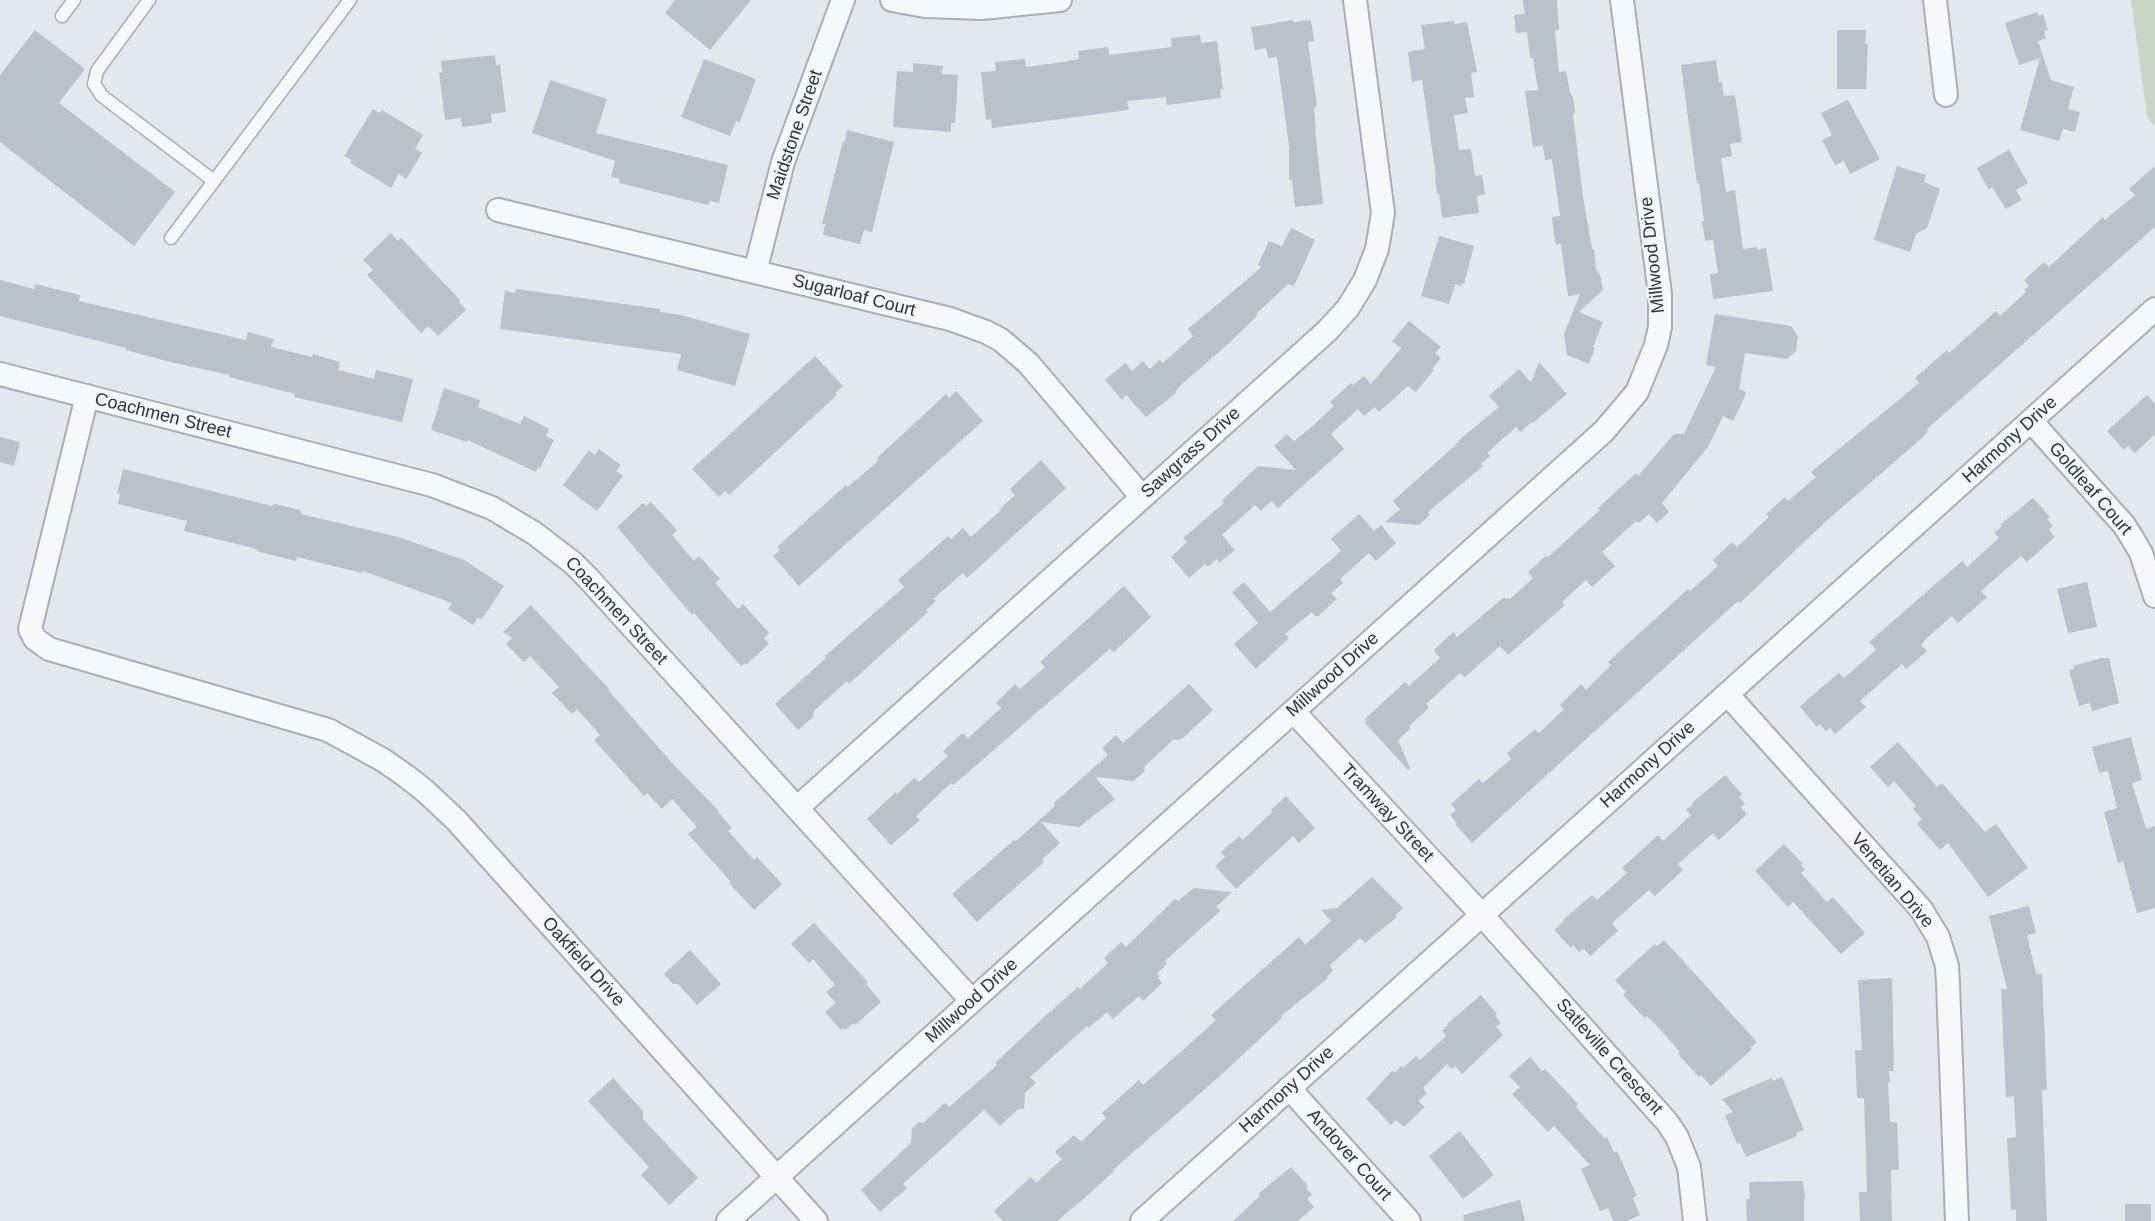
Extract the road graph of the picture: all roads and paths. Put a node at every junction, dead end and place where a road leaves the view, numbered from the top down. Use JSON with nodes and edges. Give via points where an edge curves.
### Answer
{"nodes":[{"id":1,"x":74,"y":0,"type":"edge"},
{"id":2,"x":149,"y":0,"type":"edge"},
{"id":3,"x":350,"y":0,"type":"edge"},
{"id":4,"x":843,"y":0,"type":"edge"},
{"id":5,"x":892,"y":0,"type":"edge"},
{"id":6,"x":1060,"y":0,"type":"edge"},
{"id":7,"x":1355,"y":0,"type":"edge"},
{"id":8,"x":1622,"y":0,"type":"edge"},
{"id":9,"x":1935,"y":0,"type":"edge"},
{"id":10,"x":62,"y":16,"type":"dead end"},
{"id":11,"x":1946,"y":95,"type":"dead end"},
{"id":12,"x":214,"y":181,"type":"junction"},
{"id":13,"x":498,"y":210,"type":"dead end"},
{"id":14,"x":171,"y":238,"type":"dead end"},
{"id":15,"x":754,"y":272,"type":"junction"},
{"id":16,"x":2155,"y":309,"type":"edge"},
{"id":17,"x":0,"y":374,"type":"edge"},
{"id":18,"x":87,"y":396,"type":"junction"},
{"id":19,"x":2031,"y":420,"type":"junction"},
{"id":20,"x":1142,"y":497,"type":"junction"},
{"id":21,"x":2155,"y":596,"type":"edge"},
{"id":22,"x":1727,"y":694,"type":"junction"},
{"id":23,"x":1293,"y":711,"type":"junction"},
{"id":24,"x":797,"y":808,"type":"junction"},
{"id":25,"x":1482,"y":915,"type":"junction"},
{"id":26,"x":972,"y":1001,"type":"junction"},
{"id":27,"x":1289,"y":1088,"type":"junction"},
{"id":28,"x":777,"y":1177,"type":"junction"},
{"id":29,"x":728,"y":1221,"type":"edge"},
{"id":30,"x":816,"y":1221,"type":"edge"},
{"id":31,"x":1142,"y":1221,"type":"edge"},
{"id":32,"x":1409,"y":1221,"type":"edge"},
{"id":33,"x":1695,"y":1221,"type":"edge"},
{"id":34,"x":1957,"y":1221,"type":"edge"}],
"edges":[{"from":1,"to":10,"type":"lane"},
{"from":2,"to":12,"type":"lane","via":[[97,71],[94,84],[102,96]]},
{"from":3,"to":12,"type":"lane"},
{"from":4,"to":15,"type":"street","name":"Maidstone Street","via":[[783,162]]},
{"from":5,"to":6,"type":"street","via":[[925,6],[982,8]]},
{"from":7,"to":20,"type":"street","name":"Sawgrass Drive","via":[[1383,213],[1377,249],[1365,280],[1327,331]]},
{"from":8,"to":23,"type":"street","name":"Millwood Drive","via":[[1660,294],[1660,327],[1650,364],[1627,406],[1604,431]]},
{"from":9,"to":11,"type":"street"},
{"from":12,"to":14,"type":"lane"},
{"from":13,"to":15,"type":"street","name":"Sugarloaf Court"},
{"from":15,"to":20,"type":"street","name":"Sugarloaf Court","via":[[951,319],[1001,340],[1028,363]]},
{"from":16,"to":19,"type":"street","name":"Harmony Drive"},
{"from":17,"to":18,"type":"street","name":"Coachmen Street"},
{"from":18,"to":24,"type":"street","name":"Coachmen Street","via":[[432,485],[512,519],[555,548],[588,578]]},
{"from":18,"to":28,"type":"street","name":"Oakfield Drive","via":[[30,628],[35,639],[50,649],[328,730],[406,776],[441,805]]},
{"from":19,"to":21,"type":"street","name":"Goldleaf Court","via":[[2124,525],[2144,559]]},
{"from":19,"to":22,"type":"street","name":"Harmony Drive"},
{"from":20,"to":24,"type":"street","name":"Sawgrass Drive"},
{"from":22,"to":25,"type":"street","name":"Harmony Drive"},
{"from":22,"to":34,"type":"street","name":"Venetian Drive","via":[[1921,909],[1938,937],[1947,966]]},
{"from":23,"to":25,"type":"street","name":"Tramway Street"},
{"from":23,"to":26,"type":"street","name":"Millwood Drive"},
{"from":24,"to":26,"type":"street","name":"Coachmen Street"},
{"from":25,"to":27,"type":"street","name":"Harmony Drive"},
{"from":25,"to":33,"type":"street","name":"Satleville Crescent","via":[[1667,1122],[1689,1167]]},
{"from":26,"to":28,"type":"street","name":"Millwood Drive"},
{"from":27,"to":31,"type":"street","name":"Harmony Drive"},
{"from":27,"to":32,"type":"street","name":"Andover Court"},
{"from":28,"to":29,"type":"street","name":"Millwood Drive"},
{"from":28,"to":30,"type":"street","name":"Oakfield Drive"}]}
